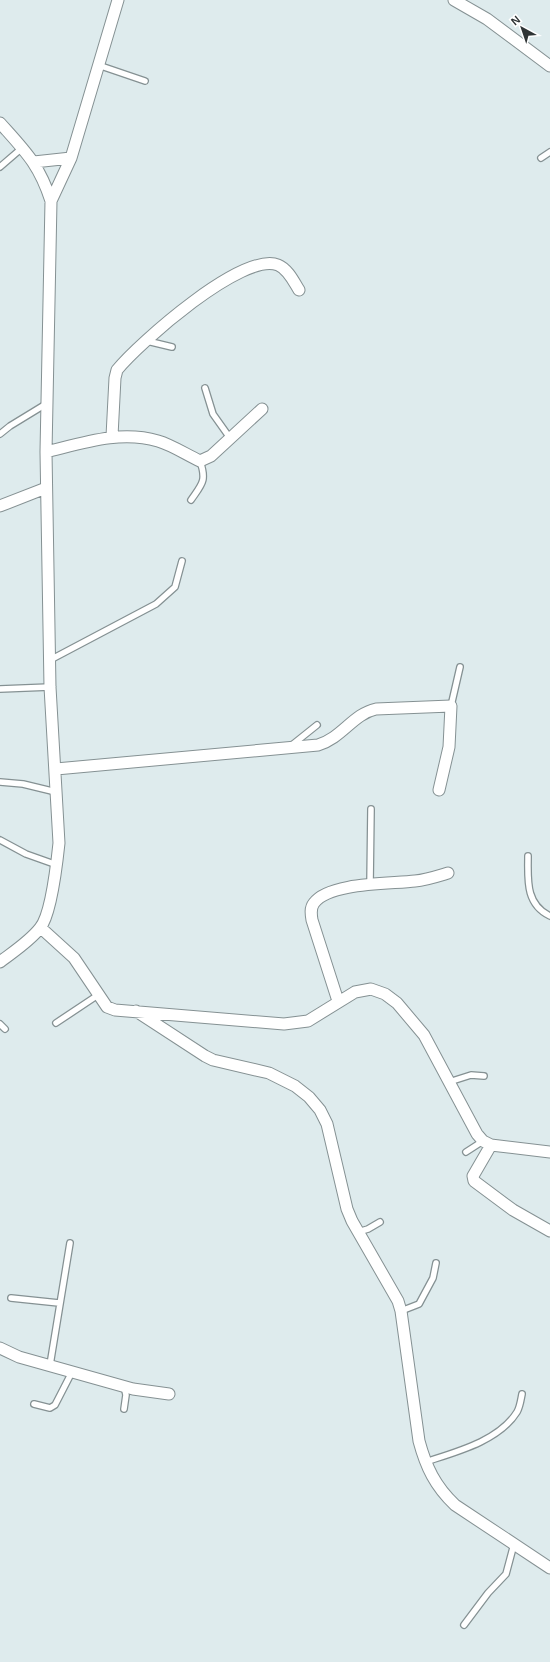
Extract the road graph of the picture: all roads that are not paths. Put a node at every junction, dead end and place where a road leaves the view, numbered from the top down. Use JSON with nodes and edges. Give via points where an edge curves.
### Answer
{"nodes":[{"id":1,"x":118,"y":0,"type":"edge"},
{"id":2,"x":454,"y":0,"type":"edge"},
{"id":3,"x":98,"y":65,"type":"junction"},
{"id":4,"x":550,"y":66,"type":"edge"},
{"id":5,"x":145,"y":81,"type":"dead end"},
{"id":6,"x":0,"y":123,"type":"edge"},
{"id":7,"x":22,"y":148,"type":"junction"},
{"id":8,"x":550,"y":152,"type":"edge"},
{"id":9,"x":71,"y":158,"type":"junction"},
{"id":10,"x":541,"y":158,"type":"dead end"},
{"id":11,"x":34,"y":162,"type":"junction"},
{"id":12,"x":0,"y":167,"type":"edge"},
{"id":13,"x":51,"y":201,"type":"junction"},
{"id":14,"x":299,"y":290,"type":"dead end"},
{"id":15,"x":147,"y":341,"type":"junction"},
{"id":16,"x":172,"y":347,"type":"dead end"},
{"id":17,"x":205,"y":388,"type":"dead end"},
{"id":18,"x":47,"y":404,"type":"junction"},
{"id":19,"x":262,"y":409,"type":"dead end"},
{"id":20,"x":0,"y":434,"type":"edge"},
{"id":21,"x":112,"y":436,"type":"junction"},
{"id":22,"x":230,"y":438,"type":"junction"},
{"id":23,"x":46,"y":452,"type":"junction"},
{"id":24,"x":200,"y":461,"type":"junction"},
{"id":25,"x":46,"y":488,"type":"junction"},
{"id":26,"x":191,"y":500,"type":"dead end"},
{"id":27,"x":0,"y":506,"type":"edge"},
{"id":28,"x":182,"y":561,"type":"dead end"},
{"id":29,"x":50,"y":660,"type":"junction"},
{"id":30,"x":460,"y":667,"type":"dead end"},
{"id":31,"x":50,"y":687,"type":"junction"},
{"id":32,"x":0,"y":689,"type":"edge"},
{"id":33,"x":451,"y":706,"type":"junction"},
{"id":34,"x":317,"y":725,"type":"dead end"},
{"id":35,"x":288,"y":748,"type":"junction"},
{"id":36,"x":56,"y":769,"type":"junction"},
{"id":37,"x":0,"y":782,"type":"edge"},
{"id":38,"x":439,"y":790,"type":"dead end"},
{"id":39,"x":57,"y":792,"type":"junction"},
{"id":40,"x":371,"y":809,"type":"dead end"},
{"id":41,"x":0,"y":840,"type":"edge"},
{"id":42,"x":528,"y":856,"type":"dead end"},
{"id":43,"x":57,"y":865,"type":"junction"},
{"id":44,"x":448,"y":873,"type":"dead end"},
{"id":45,"x":370,"y":884,"type":"junction"},
{"id":46,"x":550,"y":916,"type":"edge"},
{"id":47,"x":41,"y":928,"type":"junction"},
{"id":48,"x":0,"y":962,"type":"edge"},
{"id":49,"x":98,"y":995,"type":"junction"},
{"id":50,"x":338,"y":1001,"type":"junction"},
{"id":51,"x":136,"y":1012,"type":"junction"},
{"id":52,"x":56,"y":1023,"type":"dead end"},
{"id":53,"x":0,"y":1024,"type":"edge"},
{"id":54,"x":6,"y":1029,"type":"dead end"},
{"id":55,"x":484,"y":1076,"type":"dead end"},
{"id":56,"x":450,"y":1082,"type":"junction"},
{"id":57,"x":487,"y":1143,"type":"junction"},
{"id":58,"x":466,"y":1152,"type":"dead end"},
{"id":59,"x":550,"y":1152,"type":"edge"},
{"id":60,"x":380,"y":1222,"type":"dead end"},
{"id":61,"x":550,"y":1231,"type":"edge"},
{"id":62,"x":358,"y":1232,"type":"junction"},
{"id":63,"x":70,"y":1243,"type":"dead end"},
{"id":64,"x":436,"y":1263,"type":"dead end"},
{"id":65,"x":11,"y":1298,"type":"dead end"},
{"id":66,"x":60,"y":1303,"type":"junction"},
{"id":67,"x":401,"y":1311,"type":"junction"},
{"id":68,"x":0,"y":1348,"type":"edge"},
{"id":69,"x":50,"y":1366,"type":"junction"},
{"id":70,"x":72,"y":1372,"type":"junction"},
{"id":71,"x":124,"y":1386,"type":"junction"},
{"id":72,"x":169,"y":1394,"type":"dead end"},
{"id":73,"x":522,"y":1394,"type":"dead end"},
{"id":74,"x":34,"y":1404,"type":"dead end"},
{"id":75,"x":124,"y":1410,"type":"dead end"},
{"id":76,"x":425,"y":1462,"type":"junction"},
{"id":77,"x":514,"y":1544,"type":"junction"},
{"id":78,"x":550,"y":1568,"type":"edge"},
{"id":79,"x":464,"y":1625,"type":"dead end"}],
"edges":[{"from":1,"to":3,"type":"street"},
{"from":2,"to":4,"type":"street","via":[[487,19]]},
{"from":3,"to":5,"type":"lane"},
{"from":3,"to":9,"type":"street"},
{"from":6,"to":7,"type":"street"},
{"from":7,"to":11,"type":"street"},
{"from":7,"to":12,"type":"lane"},
{"from":8,"to":10,"type":"lane"},
{"from":9,"to":11,"type":"street"},
{"from":9,"to":13,"type":"street"},
{"from":11,"to":13,"type":"street"},
{"from":13,"to":18,"type":"street"},
{"from":14,"to":15,"type":"street","via":[[280,265],[271,263],[254,266],[225,280],[199,297]]},
{"from":15,"to":16,"type":"lane"},
{"from":15,"to":21,"type":"street","via":[[122,364],[114,378]]},
{"from":17,"to":22,"type":"lane","via":[[213,414]]},
{"from":18,"to":20,"type":"lane"},
{"from":18,"to":23,"type":"street"},
{"from":19,"to":22,"type":"street"},
{"from":21,"to":23,"type":"street"},
{"from":21,"to":24,"type":"street","via":[[160,441]]},
{"from":22,"to":24,"type":"street","via":[[211,456]]},
{"from":23,"to":25,"type":"street"},
{"from":24,"to":26,"type":"lane","via":[[204,475],[201,486]]},
{"from":25,"to":27,"type":"street"},
{"from":25,"to":29,"type":"street"},
{"from":28,"to":29,"type":"lane","via":[[175,587],[156,604]]},
{"from":29,"to":31,"type":"street"},
{"from":30,"to":33,"type":"lane"},
{"from":31,"to":32,"type":"lane"},
{"from":31,"to":36,"type":"street"},
{"from":33,"to":35,"type":"street","via":[[367,711],[330,742]]},
{"from":33,"to":38,"type":"street","via":[[449,747]]},
{"from":34,"to":35,"type":"lane"},
{"from":35,"to":36,"type":"street"},
{"from":36,"to":39,"type":"street"},
{"from":37,"to":39,"type":"lane","via":[[23,784]]},
{"from":39,"to":43,"type":"street"},
{"from":40,"to":45,"type":"lane"},
{"from":41,"to":43,"type":"lane","via":[[26,854]]},
{"from":42,"to":46,"type":"lane","via":[[528,888],[532,899]]},
{"from":43,"to":47,"type":"street"},
{"from":44,"to":45,"type":"street","via":[[416,881]]},
{"from":45,"to":50,"type":"street","via":[[320,897],[313,903],[311,911]]},
{"from":47,"to":48,"type":"street"},
{"from":47,"to":49,"type":"street","via":[[74,958]]},
{"from":49,"to":51,"type":"street","via":[[107,1006],[115,1010]]},
{"from":49,"to":52,"type":"lane"},
{"from":50,"to":51,"type":"street","via":[[308,1021],[284,1024]]},
{"from":50,"to":56,"type":"street","via":[[355,992],[371,989],[385,994],[417,1025]]},
{"from":51,"to":62,"type":"street","via":[[213,1060],[270,1073],[295,1086],[309,1097],[327,1124],[347,1209]]},
{"from":53,"to":54,"type":"lane"},
{"from":55,"to":56,"type":"lane","via":[[471,1075]]},
{"from":56,"to":57,"type":"street","via":[[477,1134]]},
{"from":57,"to":58,"type":"lane"},
{"from":57,"to":59,"type":"street"},
{"from":57,"to":61,"type":"street","via":[[473,1176],[474,1181],[513,1210]]},
{"from":60,"to":62,"type":"lane"},
{"from":62,"to":67,"type":"street","via":[[398,1301]]},
{"from":63,"to":66,"type":"lane"},
{"from":64,"to":67,"type":"lane","via":[[433,1278],[419,1304]]},
{"from":65,"to":66,"type":"lane"},
{"from":66,"to":69,"type":"lane"},
{"from":67,"to":76,"type":"street","via":[[419,1441]]},
{"from":68,"to":69,"type":"street","via":[[19,1357]]},
{"from":69,"to":70,"type":"street"},
{"from":70,"to":71,"type":"street"},
{"from":70,"to":74,"type":"lane","via":[[55,1405],[50,1408]]},
{"from":71,"to":72,"type":"street"},
{"from":71,"to":75,"type":"lane"},
{"from":73,"to":76,"type":"lane","via":[[518,1411],[504,1427],[489,1437]]},
{"from":76,"to":77,"type":"street","via":[[433,1480],[455,1505]]},
{"from":77,"to":78,"type":"street"},
{"from":77,"to":79,"type":"lane","via":[[506,1574]]}]}
